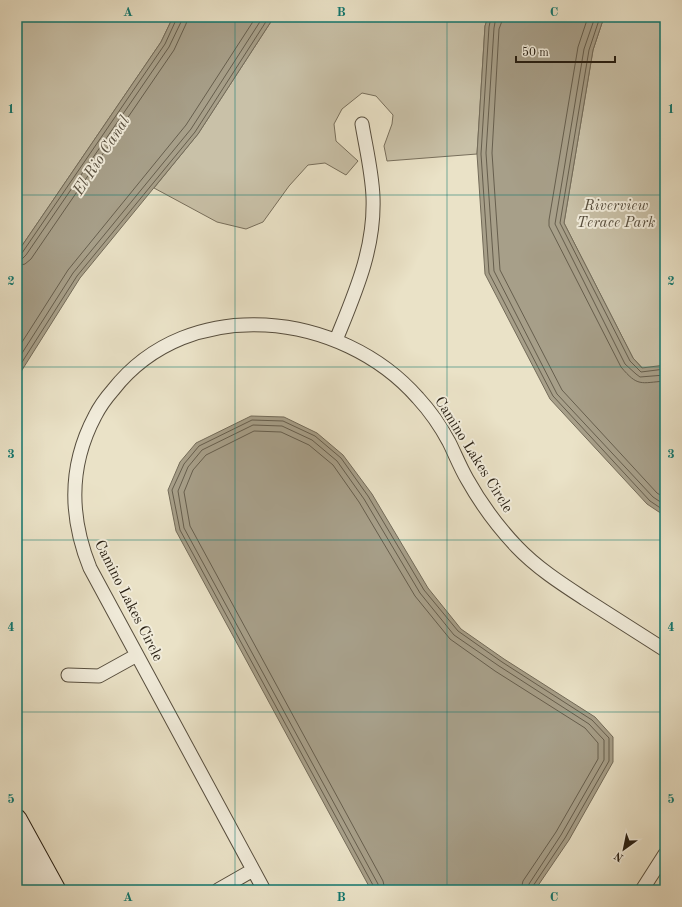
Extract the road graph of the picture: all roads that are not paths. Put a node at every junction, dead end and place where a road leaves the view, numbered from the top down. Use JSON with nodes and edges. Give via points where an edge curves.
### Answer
{"nodes":[{"id":1,"x":362,"y":124,"type":"dead end"},
{"id":2,"x":336,"y":340,"type":"junction"},
{"id":3,"x":665,"y":650,"type":"edge"},
{"id":4,"x":137,"y":655,"type":"junction"},
{"id":5,"x":68,"y":675,"type":"dead end"},
{"id":6,"x":17,"y":819,"type":"edge"},
{"id":7,"x":17,"y":854,"type":"edge"},
{"id":8,"x":665,"y":854,"type":"edge"},
{"id":9,"x":253,"y":870,"type":"junction"},
{"id":10,"x":36,"y":890,"type":"edge"},
{"id":11,"x":56,"y":890,"type":"edge"},
{"id":12,"x":218,"y":890,"type":"edge"},
{"id":13,"x":264,"y":890,"type":"edge"},
{"id":14,"x":642,"y":890,"type":"edge"}],
"edges":[{"from":1,"to":2,"type":"street","via":[[373,197],[373,222],[362,272]]},
{"from":2,"to":3,"type":"street","name":"Camino Lakes Circle","via":[[379,363],[400,379],[418,398],[448,440],[481,504],[519,549],[565,586]]},
{"from":2,"to":4,"type":"street","name":"Camino Lakes Circle","via":[[273,325],[206,330],[179,339],[153,352],[120,380],[103,403],[89,428],[80,455],[75,484],[76,522],[90,568]]},
{"from":4,"to":5,"type":"street","via":[[98,676]]},
{"from":4,"to":9,"type":"street","name":"Camino Lakes Circle"},
{"from":6,"to":11,"type":"main road"},
{"from":7,"to":10,"type":"main road"},
{"from":8,"to":14,"type":"street"},
{"from":9,"to":12,"type":"street"},
{"from":9,"to":13,"type":"street","name":"Camino Lakes Circle"}]}
